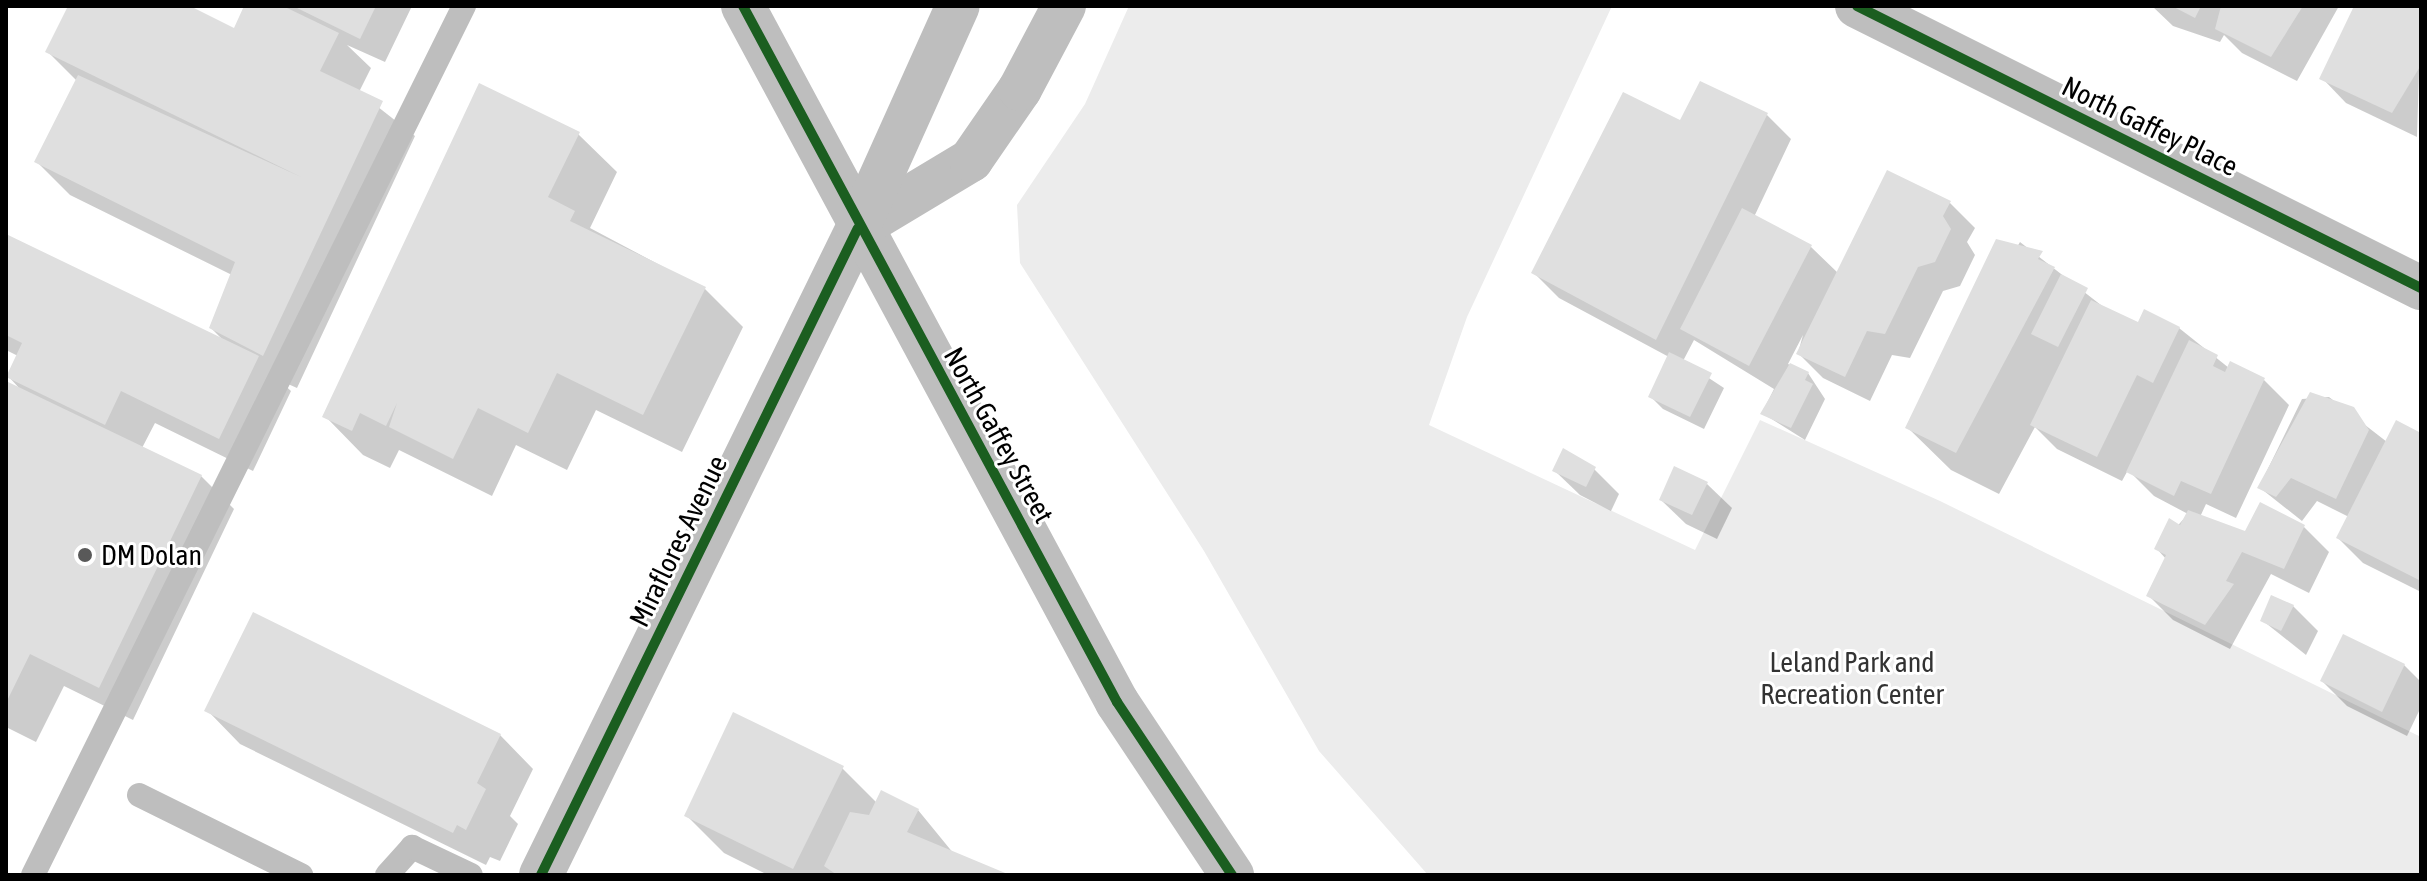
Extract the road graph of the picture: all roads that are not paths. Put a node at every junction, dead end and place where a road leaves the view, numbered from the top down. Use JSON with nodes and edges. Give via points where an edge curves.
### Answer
{"nodes":[{"id":1,"x":464,"y":6,"type":"edge"},
{"id":2,"x":743,"y":6,"type":"edge"},
{"id":3,"x":958,"y":6,"type":"edge"},
{"id":4,"x":1064,"y":6,"type":"edge"},
{"id":5,"x":1857,"y":6,"type":"edge"},
{"id":6,"x":858,"y":228,"type":"junction"},
{"id":7,"x":2421,"y":288,"type":"edge"},
{"id":8,"x":139,"y":795,"type":"dead end"},
{"id":9,"x":1225,"y":872,"type":"edge"},
{"id":10,"x":33,"y":875,"type":"edge"},
{"id":11,"x":301,"y":875,"type":"edge"},
{"id":12,"x":387,"y":875,"type":"edge"},
{"id":13,"x":471,"y":875,"type":"edge"},
{"id":14,"x":541,"y":875,"type":"edge"}],
"edges":[{"from":1,"to":10,"type":"lane"},
{"from":2,"to":6,"type":"main road","name":"North Gaffey Street"},
{"from":3,"to":6,"type":"main road","name":"Miraflores Avenue"},
{"from":4,"to":6,"type":"main road","via":[[1020,89],[971,160]]},
{"from":5,"to":7,"type":"main road","name":"North Gaffey Place"},
{"from":6,"to":9,"type":"main road","name":"North Gaffey Street","via":[[1117,702]]},
{"from":6,"to":14,"type":"main road","name":"Miraflores Avenue"},
{"from":8,"to":11,"type":"lane"},
{"from":12,"to":13,"type":"lane","via":[[412,847]]}]}
